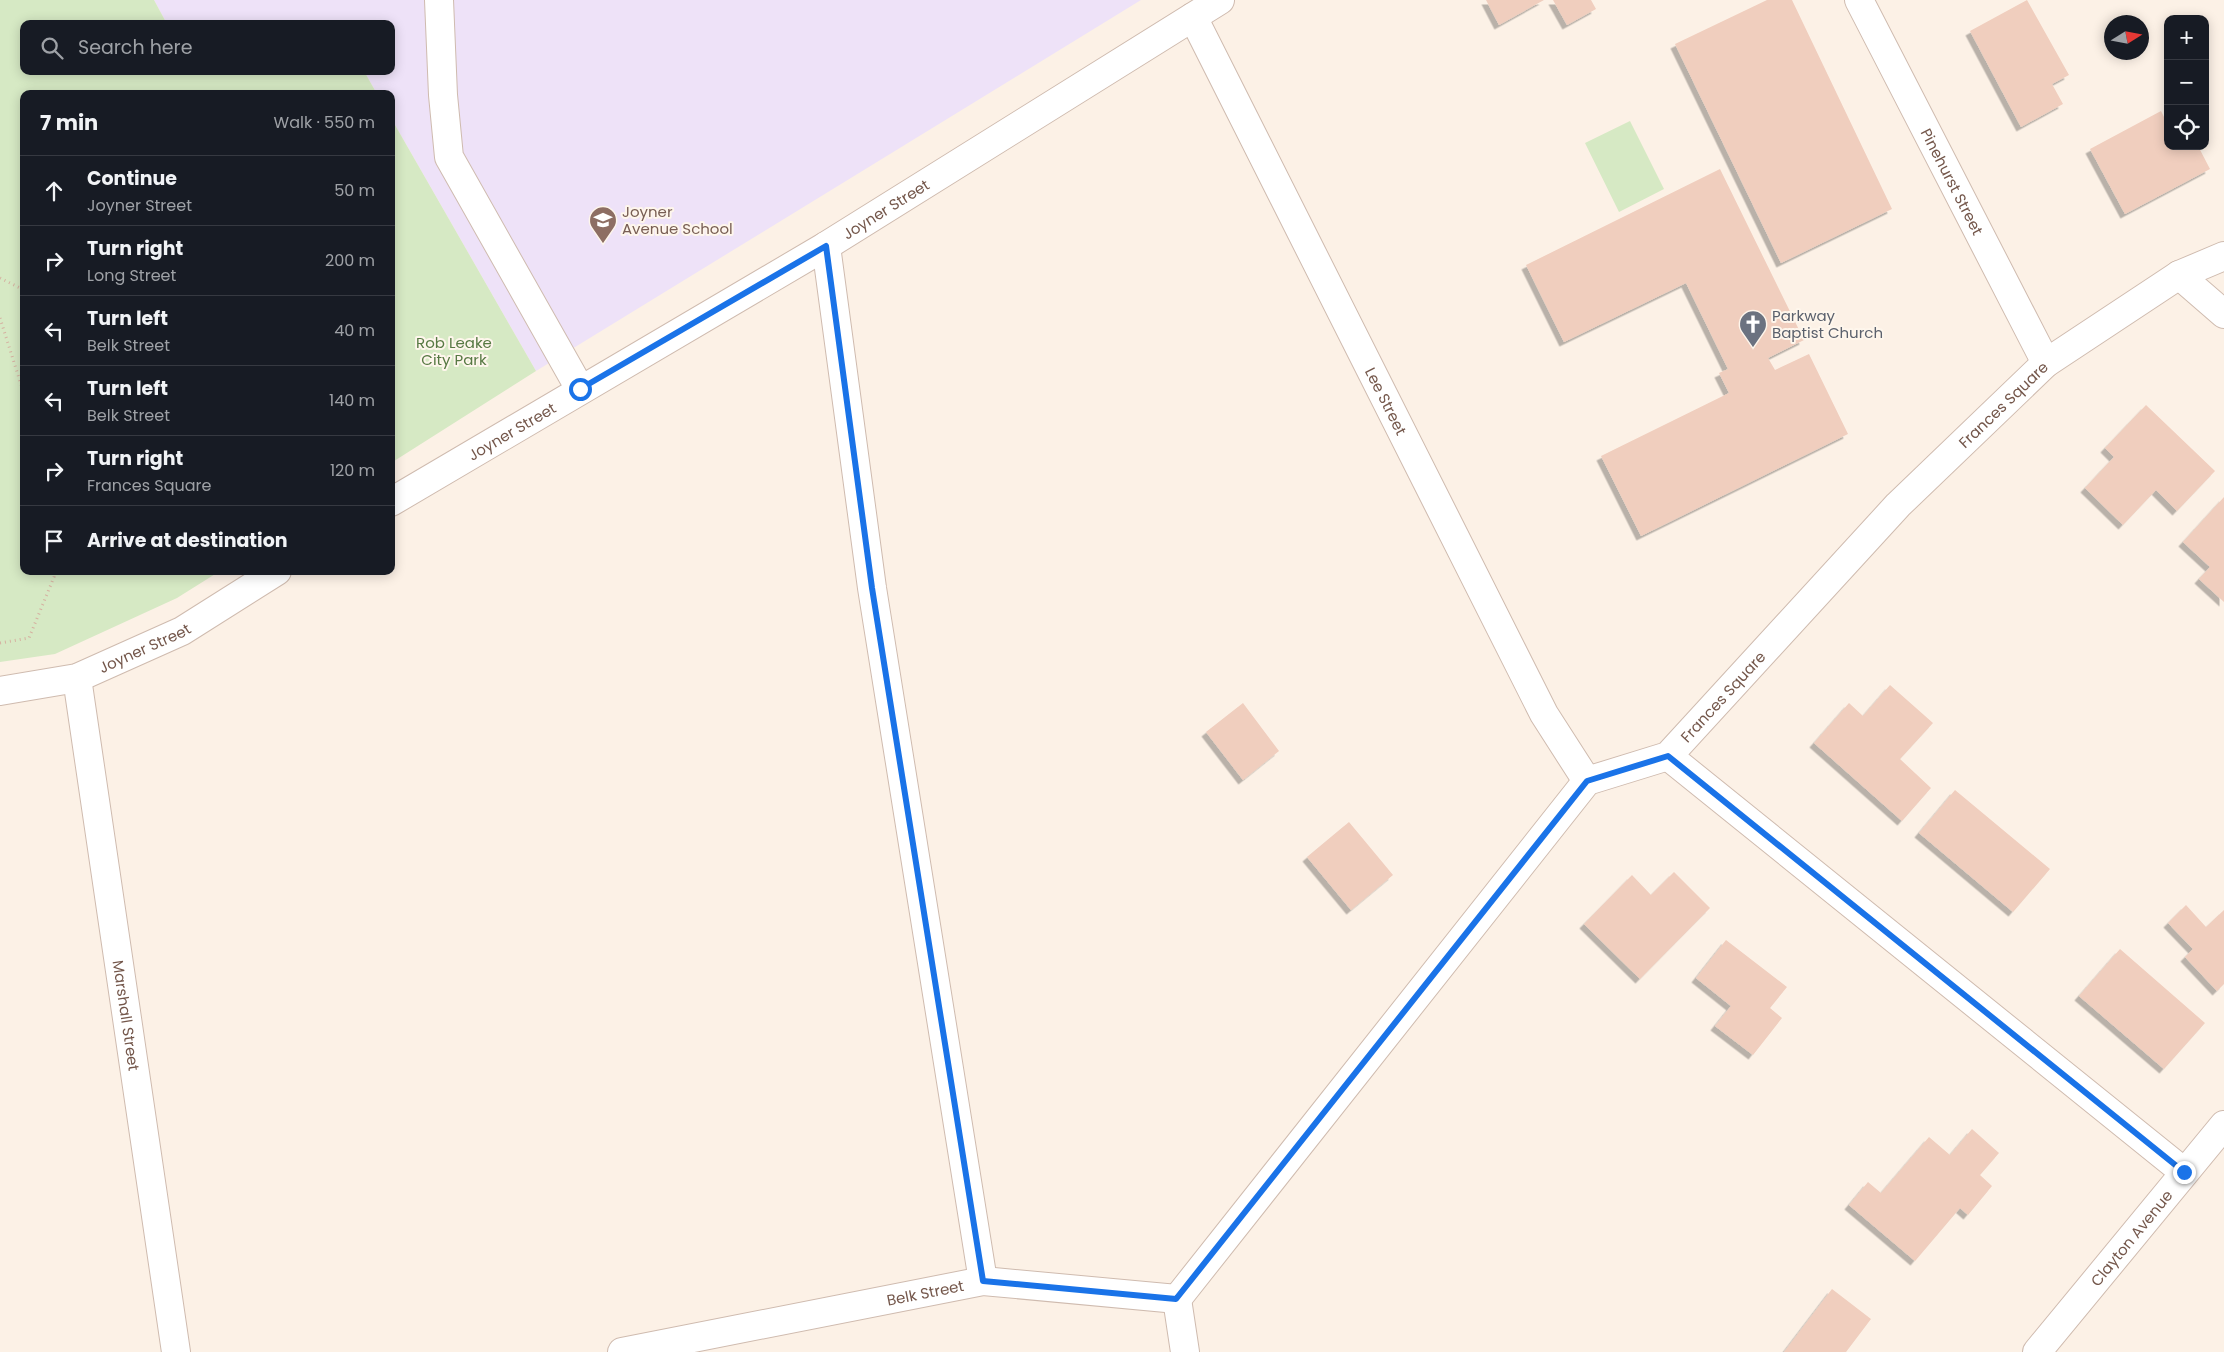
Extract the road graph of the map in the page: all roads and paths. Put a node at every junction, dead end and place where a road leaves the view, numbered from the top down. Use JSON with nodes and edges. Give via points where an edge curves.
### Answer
{"nodes":[{"id":1,"x":439,"y":0,"type":"edge"},
{"id":2,"x":1220,"y":0,"type":"edge"},
{"id":3,"x":1859,"y":0,"type":"edge"},
{"id":4,"x":1193,"y":17,"type":"junction"},
{"id":5,"x":826,"y":246,"type":"junction"},
{"id":6,"x":2224,"y":256,"type":"edge"},
{"id":7,"x":2179,"y":275,"type":"junction"},
{"id":8,"x":0,"y":278,"type":"edge"},
{"id":9,"x":20,"y":288,"type":"edge"},
{"id":10,"x":2224,"y":314,"type":"edge"},
{"id":11,"x":0,"y":318,"type":"edge"},
{"id":12,"x":2046,"y":363,"type":"junction"},
{"id":13,"x":20,"y":381,"type":"edge"},
{"id":14,"x":580,"y":389,"type":"junction"},
{"id":15,"x":395,"y":500,"type":"edge"},
{"id":16,"x":54,"y":575,"type":"edge"},
{"id":17,"x":271,"y":575,"type":"edge"},
{"id":18,"x":0,"y":643,"type":"edge"},
{"id":19,"x":77,"y":678,"type":"junction"},
{"id":20,"x":0,"y":691,"type":"edge"},
{"id":21,"x":1668,"y":756,"type":"junction"},
{"id":22,"x":1587,"y":781,"type":"junction"},
{"id":23,"x":2224,"y":1124,"type":"edge"},
{"id":24,"x":2184,"y":1172,"type":"junction"},
{"id":25,"x":983,"y":1281,"type":"junction"},
{"id":26,"x":1176,"y":1299,"type":"junction"},
{"id":27,"x":176,"y":1352,"type":"edge"},
{"id":28,"x":622,"y":1352,"type":"edge"},
{"id":29,"x":1184,"y":1352,"type":"edge"},
{"id":30,"x":2037,"y":1352,"type":"edge"}],
"edges":[{"from":1,"to":14,"type":"street","via":[[449,157]]},
{"from":2,"to":4,"type":"street","name":"Joyner Street"},
{"from":3,"to":12,"type":"street","name":"Pinehurst Street"},
{"from":4,"to":5,"type":"street","name":"Joyner Street"},
{"from":4,"to":22,"type":"street","name":"Lee Street","via":[[1544,714]]},
{"from":5,"to":14,"type":"street","name":"Joyner Street"},
{"from":5,"to":25,"type":"street","via":[[872,588]]},
{"from":6,"to":7,"type":"street","name":"Frances Square"},
{"from":7,"to":10,"type":"street"},
{"from":7,"to":12,"type":"street","name":"Frances Square"},
{"from":8,"to":9,"type":"path"},
{"from":11,"to":13,"type":"path"},
{"from":12,"to":21,"type":"street","name":"Frances Square","via":[[1898,505]]},
{"from":14,"to":15,"type":"street","name":"Joyner Street"},
{"from":16,"to":18,"type":"path","via":[[30,638]]},
{"from":17,"to":19,"type":"street","name":"Joyner Street","via":[[182,632]]},
{"from":19,"to":20,"type":"street","name":"Joyner Street"},
{"from":19,"to":27,"type":"street","name":"Marshall Street"},
{"from":21,"to":22,"type":"street"},
{"from":21,"to":24,"type":"street","name":"Frances Square"},
{"from":22,"to":26,"type":"street"},
{"from":23,"to":24,"type":"street","name":"Clayton Avenue"},
{"from":24,"to":30,"type":"street","name":"Clayton Avenue"},
{"from":25,"to":26,"type":"street","name":"Belk Street"},
{"from":25,"to":28,"type":"street","name":"Belk Street"},
{"from":26,"to":29,"type":"street"}]}
